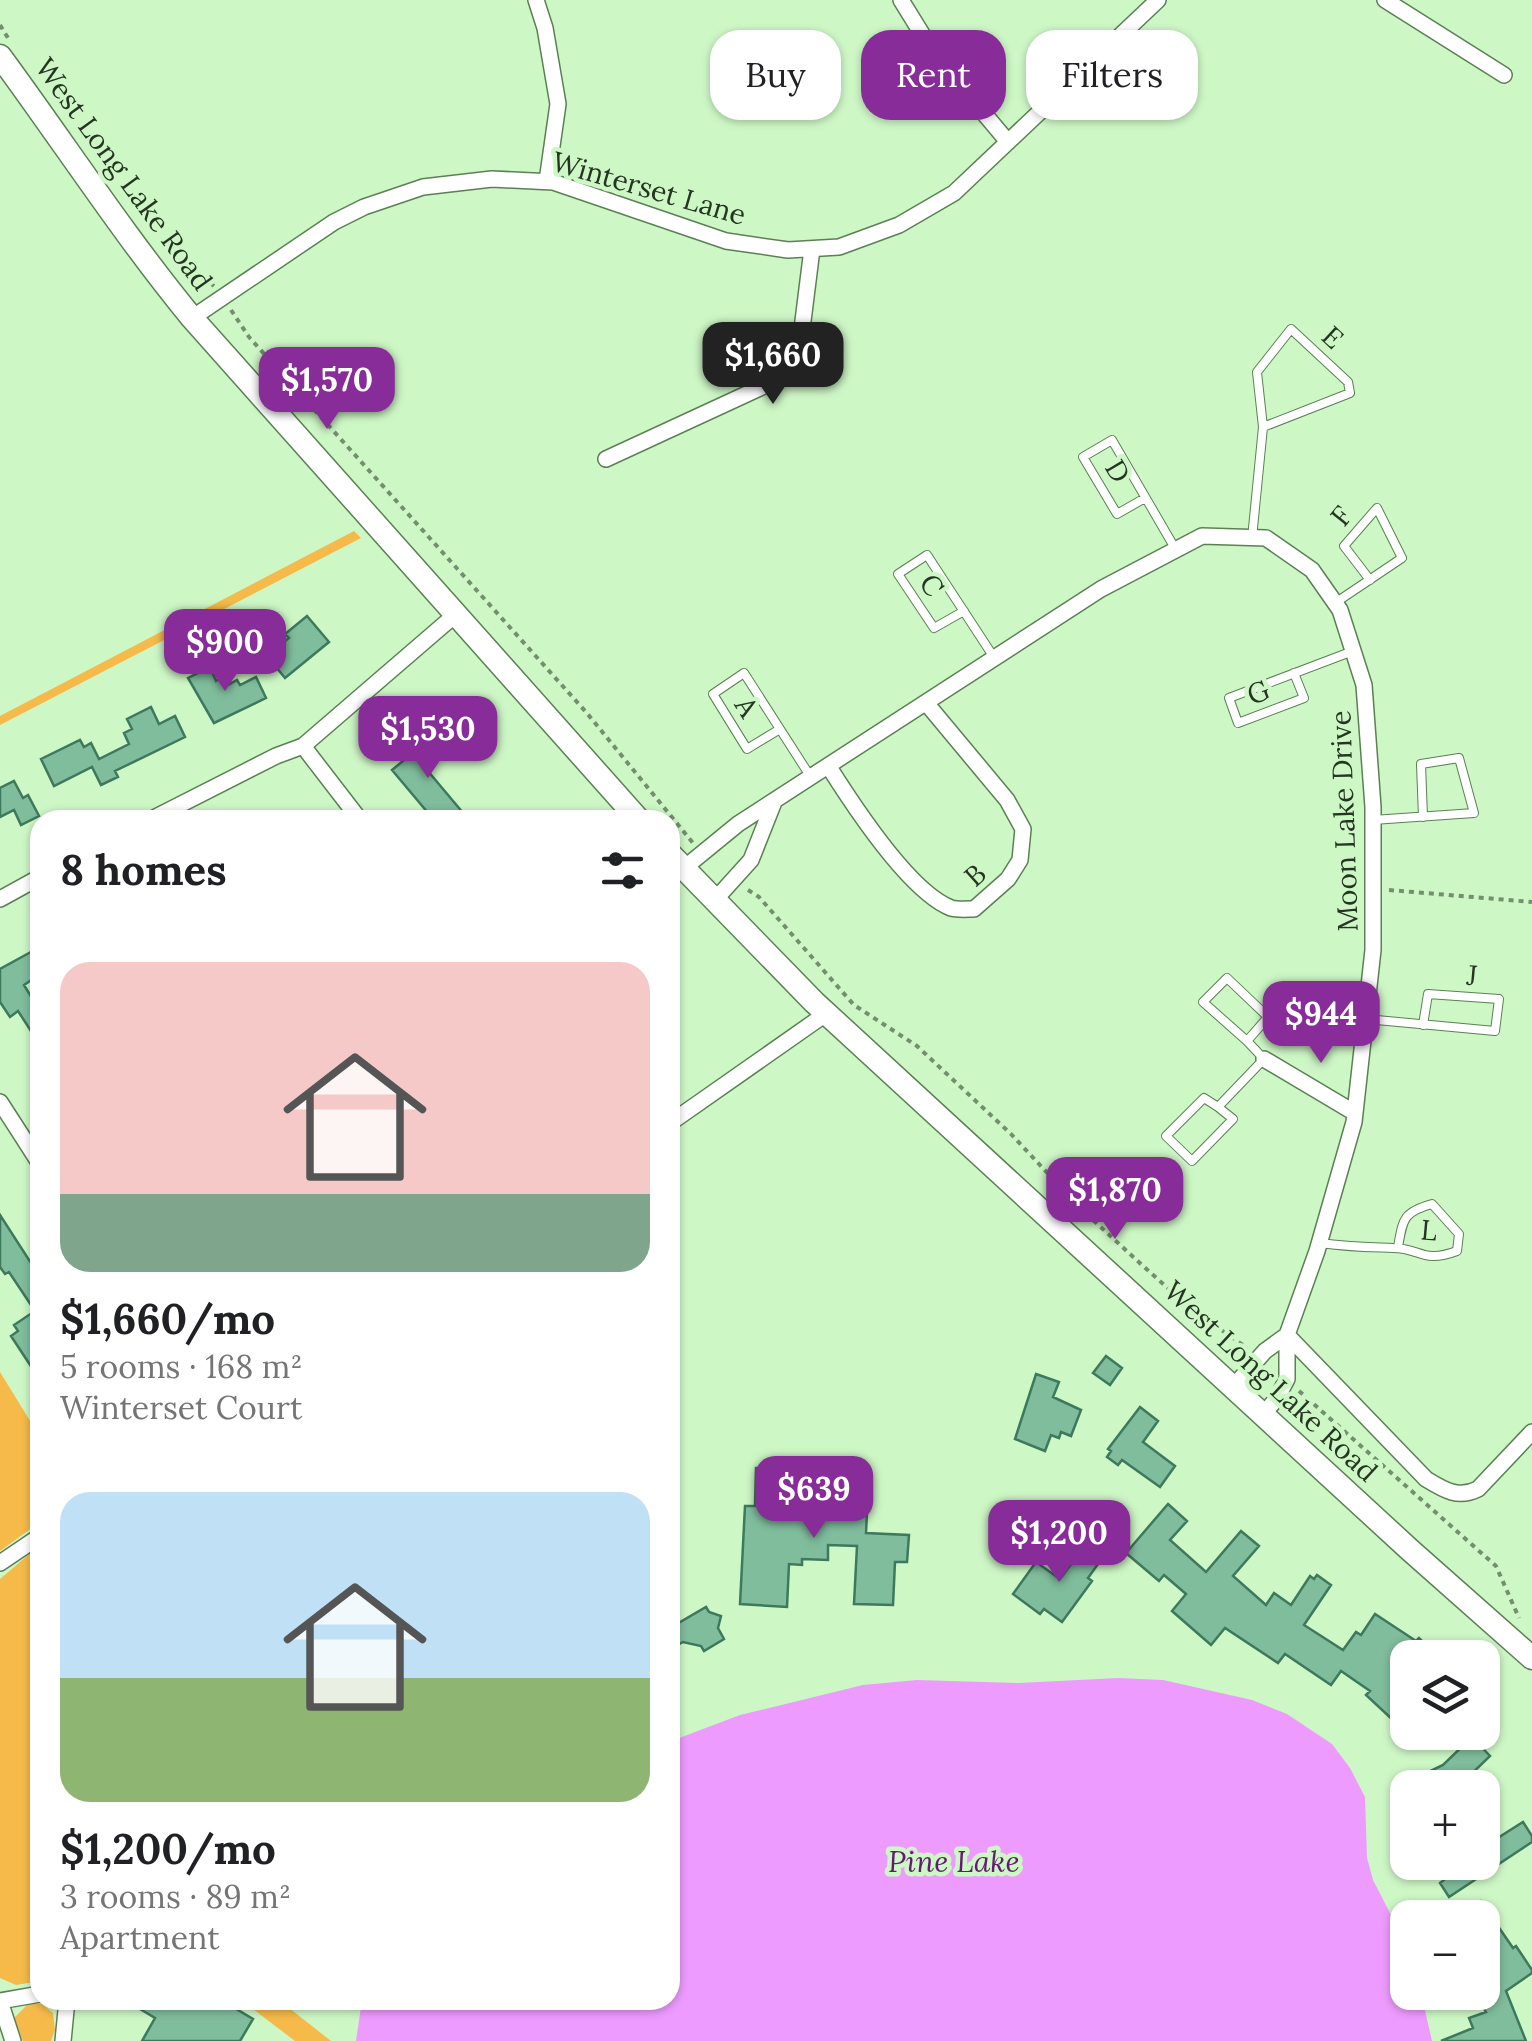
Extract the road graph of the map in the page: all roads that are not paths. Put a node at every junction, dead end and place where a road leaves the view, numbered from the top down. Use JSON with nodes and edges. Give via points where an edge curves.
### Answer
{"nodes":[{"id":1,"x":536,"y":0,"type":"edge"},
{"id":2,"x":901,"y":0,"type":"edge"},
{"id":3,"x":1158,"y":0,"type":"edge"},
{"id":4,"x":1385,"y":0,"type":"edge"},
{"id":5,"x":0,"y":56,"type":"edge"},
{"id":6,"x":1504,"y":75,"type":"dead end"},
{"id":7,"x":1008,"y":142,"type":"junction"},
{"id":8,"x":546,"y":182,"type":"junction"},
{"id":9,"x":812,"y":249,"type":"junction"},
{"id":10,"x":192,"y":318,"type":"junction"},
{"id":11,"x":1263,"y":427,"type":"junction"},
{"id":12,"x":606,"y":458,"type":"dead end"},
{"id":13,"x":1145,"y":498,"type":"junction"},
{"id":14,"x":1252,"y":538,"type":"junction"},
{"id":15,"x":1176,"y":550,"type":"junction"},
{"id":16,"x":1370,"y":580,"type":"junction"},
{"id":17,"x":1335,"y":603,"type":"junction"},
{"id":18,"x":964,"y":611,"type":"junction"},
{"id":19,"x":455,"y":615,"type":"junction"},
{"id":20,"x":1353,"y":651,"type":"junction"},
{"id":21,"x":995,"y":659,"type":"junction"},
{"id":22,"x":1294,"y":673,"type":"junction"},
{"id":23,"x":926,"y":704,"type":"junction"},
{"id":24,"x":780,"y":729,"type":"junction"},
{"id":25,"x":302,"y":746,"type":"junction"},
{"id":26,"x":829,"y":768,"type":"junction"},
{"id":27,"x":812,"y":778,"type":"junction"},
{"id":28,"x":774,"y":802,"type":"junction"},
{"id":29,"x":170,"y":810,"type":"edge"},
{"id":30,"x":352,"y":810,"type":"edge"},
{"id":31,"x":631,"y":810,"type":"edge"},
{"id":32,"x":1422,"y":817,"type":"junction"},
{"id":33,"x":1373,"y":820,"type":"junction"},
{"id":34,"x":680,"y":859,"type":"edge"},
{"id":35,"x":680,"y":864,"type":"edge"},
{"id":36,"x":30,"y":882,"type":"edge"},
{"id":37,"x":0,"y":899,"type":"edge"},
{"id":38,"x":714,"y":901,"type":"junction"},
{"id":39,"x":827,"y":1013,"type":"junction"},
{"id":40,"x":1366,"y":1020,"type":"junction"},
{"id":41,"x":1423,"y":1024,"type":"junction"},
{"id":42,"x":1247,"y":1041,"type":"junction"},
{"id":43,"x":1264,"y":1059,"type":"junction"},
{"id":44,"x":0,"y":1102,"type":"edge"},
{"id":45,"x":1218,"y":1106,"type":"junction"},
{"id":46,"x":1356,"y":1113,"type":"junction"},
{"id":47,"x":680,"y":1116,"type":"edge"},
{"id":48,"x":30,"y":1148,"type":"edge"},
{"id":49,"x":1320,"y":1243,"type":"junction"},
{"id":50,"x":1398,"y":1247,"type":"junction"},
{"id":51,"x":1287,"y":1335,"type":"junction"},
{"id":52,"x":1233,"y":1387,"type":"junction"},
{"id":53,"x":1263,"y":1415,"type":"junction"},
{"id":54,"x":1532,"y":1432,"type":"edge"},
{"id":55,"x":30,"y":1543,"type":"edge"},
{"id":56,"x":0,"y":1563,"type":"edge"},
{"id":57,"x":1532,"y":1658,"type":"edge"},
{"id":58,"x":30,"y":1996,"type":"edge"},
{"id":59,"x":0,"y":2001,"type":"edge"},
{"id":60,"x":66,"y":2010,"type":"edge"},
{"id":61,"x":13,"y":2041,"type":"edge"},
{"id":62,"x":62,"y":2041,"type":"edge"}],
"edges":[{"from":1,"to":8,"type":"street","via":[[558,104]]},
{"from":2,"to":7,"type":"street","via":[[935,55]]},
{"from":3,"to":7,"type":"street","name":"Winterset Lane"},
{"from":4,"to":6,"type":"street"},
{"from":5,"to":10,"type":"main road","name":"West Long Lake Road"},
{"from":7,"to":9,"type":"street","name":"Winterset Lane","via":[[954,193],[899,225],[839,248]]},
{"from":8,"to":9,"type":"street","name":"Winterset Lane","via":[[726,240]]},
{"from":8,"to":10,"type":"street","name":"Winterset Lane","via":[[492,179],[422,187],[364,207]]},
{"from":9,"to":12,"type":"street","via":[[802,329],[764,386]]},
{"from":10,"to":19,"type":"main road","name":"West Long Lake Road"},
{"from":11,"to":11,"type":"lane","name":"E","via":[[1350,394],[1348,382],[1291,329],[1257,372]]},
{"from":11,"to":14,"type":"lane","name":"E"},
{"from":13,"to":13,"type":"lane","name":"D","via":[[1112,440],[1084,458],[1118,514]]},
{"from":13,"to":15,"type":"lane","name":"D"},
{"from":14,"to":15,"type":"street","name":"Moon Lake Drive","via":[[1202,536]]},
{"from":14,"to":17,"type":"street","name":"Moon Lake Drive","via":[[1266,538],[1312,570]]},
{"from":15,"to":21,"type":"street","name":"Moon Lake Drive","via":[[1101,589]]},
{"from":16,"to":16,"type":"lane","name":"F","via":[[1402,558],[1376,508],[1344,546]]},
{"from":16,"to":17,"type":"lane","name":"F"},
{"from":17,"to":20,"type":"street","name":"Moon Lake Drive"},
{"from":18,"to":18,"type":"lane","name":"C","via":[[927,554],[898,574],[934,628]]},
{"from":18,"to":21,"type":"lane","name":"C"},
{"from":19,"to":25,"type":"street"},
{"from":19,"to":31,"type":"main road","name":"West Long Lake Road"},
{"from":20,"to":22,"type":"lane","name":"G"},
{"from":20,"to":33,"type":"street","name":"Moon Lake Drive","via":[[1364,685]]},
{"from":21,"to":23,"type":"street","name":"Moon Lake Drive"},
{"from":22,"to":22,"type":"lane","name":"G","via":[[1229,698],[1238,724],[1304,698]]},
{"from":23,"to":26,"type":"street","name":"Moon Lake Drive"},
{"from":23,"to":26,"type":"street","name":"B","via":[[1023,829],[1020,860],[974,909],[952,908],[921,886],[867,825]]},
{"from":24,"to":24,"type":"lane","name":"A","via":[[744,673],[713,694],[747,749]]},
{"from":24,"to":27,"type":"lane","name":"A"},
{"from":25,"to":29,"type":"street"},
{"from":25,"to":30,"type":"street"},
{"from":26,"to":27,"type":"street","name":"Moon Lake Drive"},
{"from":27,"to":28,"type":"street","name":"Moon Lake Drive"},
{"from":28,"to":34,"type":"street","name":"Moon Lake Drive"},
{"from":28,"to":38,"type":"street","via":[[751,860]]},
{"from":32,"to":32,"type":"lane","via":[[1474,813],[1459,758],[1421,764]]},
{"from":32,"to":33,"type":"lane"},
{"from":33,"to":40,"type":"street","name":"Moon Lake Drive","via":[[1374,950]]},
{"from":35,"to":38,"type":"main road","name":"West Long Lake Road"},
{"from":36,"to":37,"type":"street"},
{"from":38,"to":39,"type":"main road","name":"West Long Lake Road"},
{"from":39,"to":47,"type":"street"},
{"from":39,"to":52,"type":"main road","name":"West Long Lake Road"},
{"from":40,"to":41,"type":"lane","name":"J"},
{"from":40,"to":46,"type":"street","name":"Moon Lake Drive"},
{"from":41,"to":41,"type":"lane","name":"J","via":[[1494,1031],[1500,1000],[1428,994]]},
{"from":42,"to":42,"type":"lane","via":[[1268,1017],[1226,978],[1203,1002]]},
{"from":42,"to":43,"type":"lane"},
{"from":43,"to":45,"type":"lane"},
{"from":43,"to":46,"type":"street"},
{"from":44,"to":48,"type":"street"},
{"from":45,"to":45,"type":"lane","via":[[1204,1098],[1166,1136],[1192,1161],[1234,1119]]},
{"from":46,"to":49,"type":"street","name":"Moon Lake Drive"},
{"from":49,"to":50,"type":"lane","name":"L"},
{"from":49,"to":51,"type":"street","name":"Moon Lake Drive"},
{"from":50,"to":50,"type":"lane","name":"L","via":[[1441,1257],[1456,1251],[1459,1234],[1432,1204],[1403,1220]]},
{"from":51,"to":52,"type":"street","name":"Moon Lake Drive"},
{"from":51,"to":53,"type":"street","name":"Moon Lake Drive","via":[[1287,1379]]},
{"from":51,"to":54,"type":"street","via":[[1445,1491],[1478,1489]]},
{"from":52,"to":53,"type":"main road","name":"West Long Lake Road"},
{"from":53,"to":57,"type":"main road","name":"West Long Lake Road"},
{"from":55,"to":56,"type":"street"},
{"from":58,"to":59,"type":"street"},
{"from":59,"to":61,"type":"street"},
{"from":60,"to":62,"type":"street"}]}
